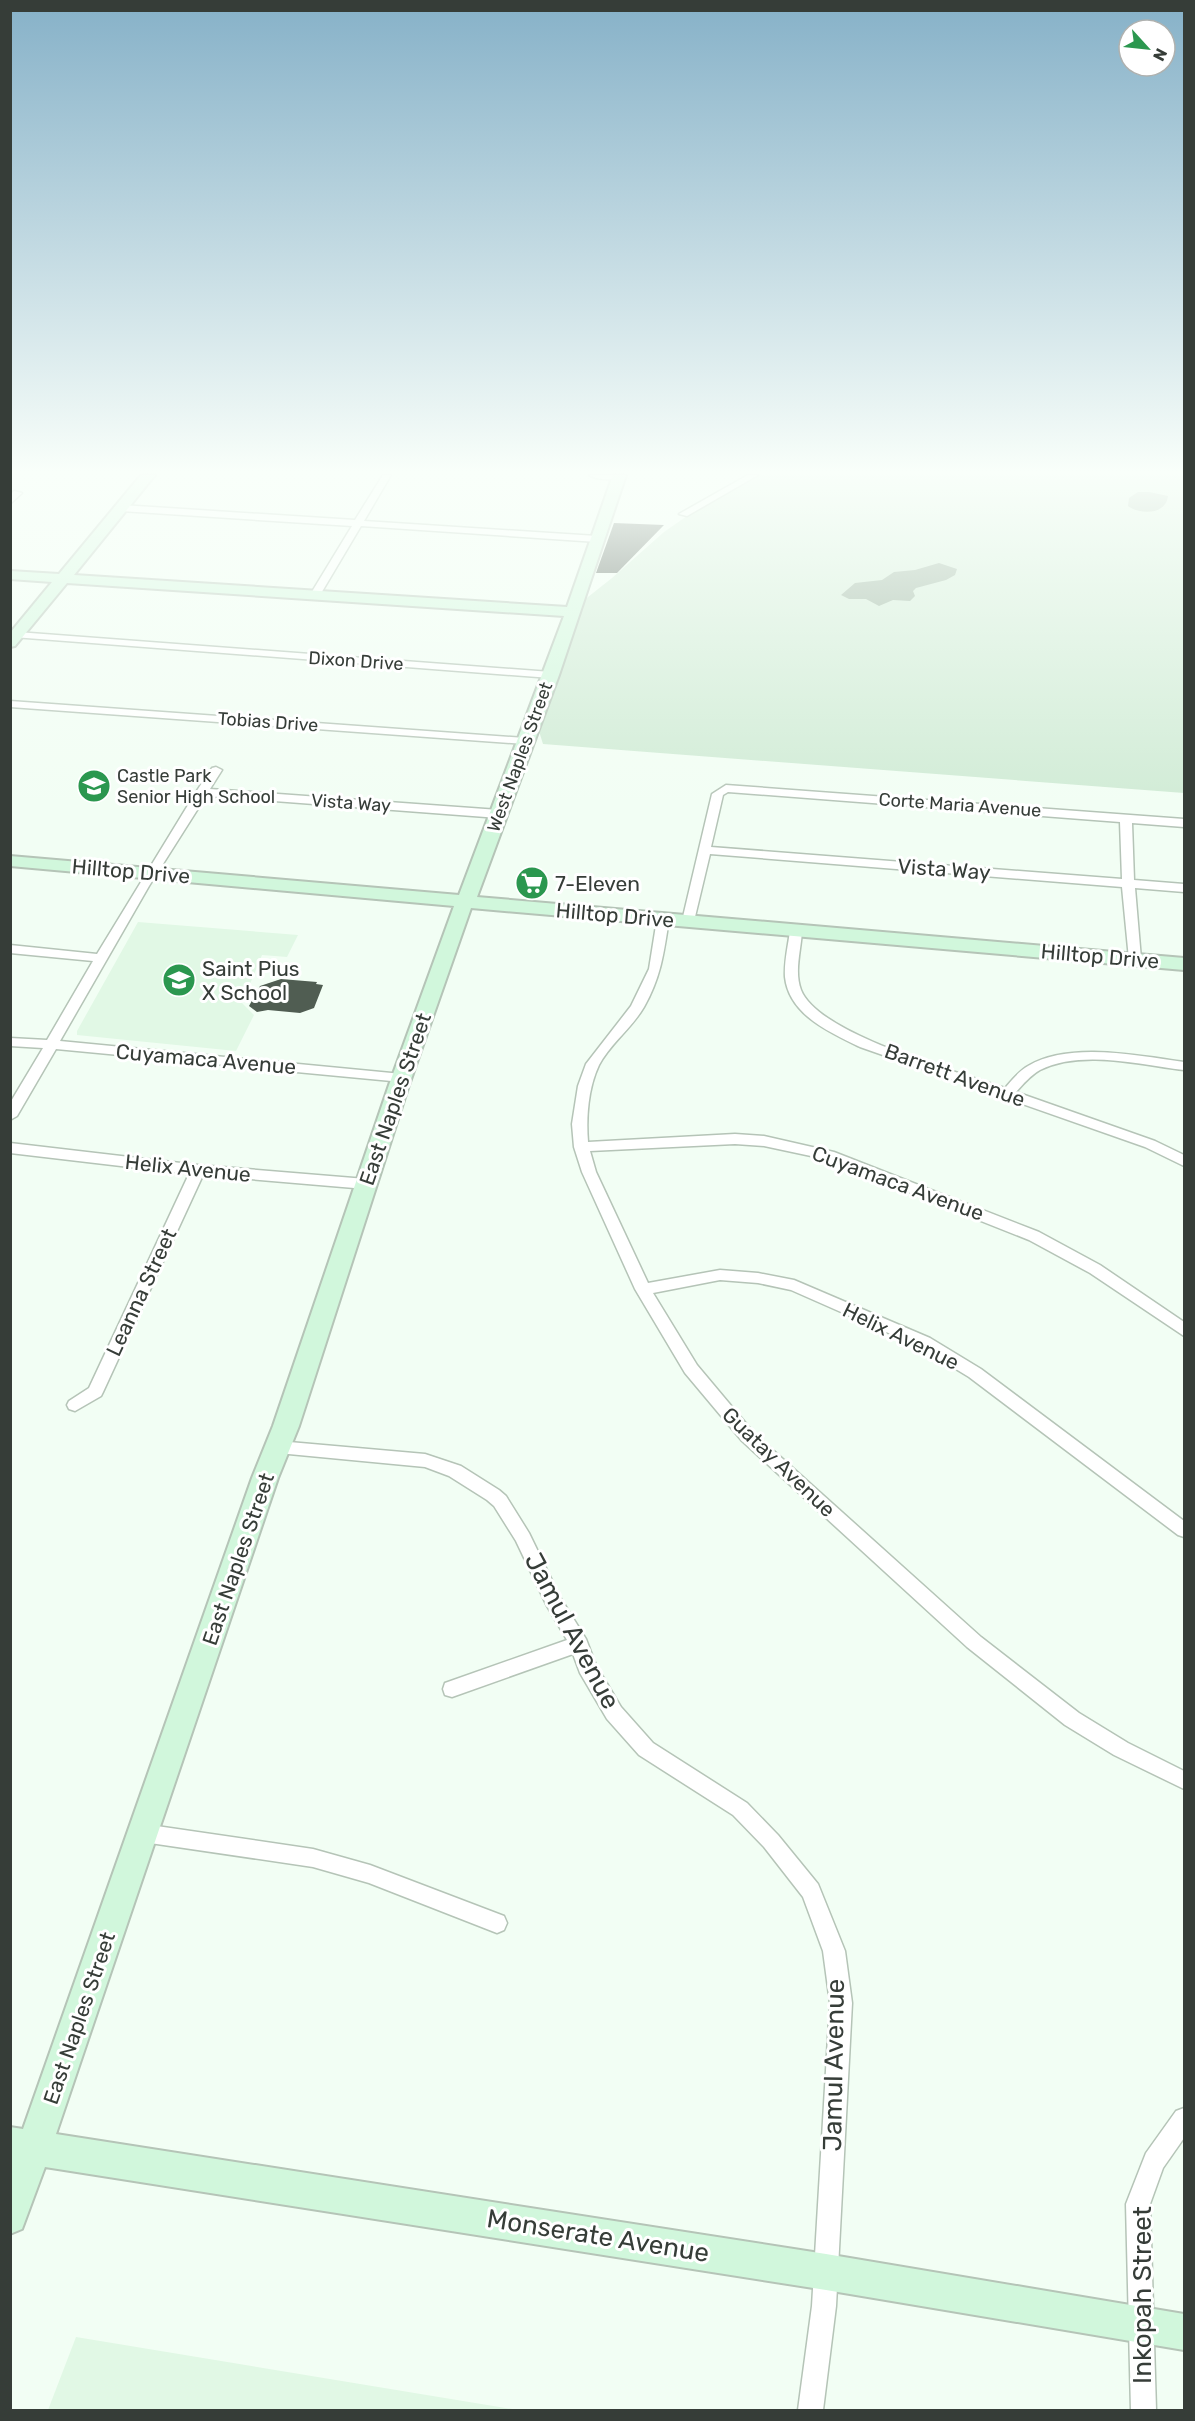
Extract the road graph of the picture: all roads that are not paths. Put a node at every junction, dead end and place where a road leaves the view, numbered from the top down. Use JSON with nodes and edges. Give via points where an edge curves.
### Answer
{"nodes":[{"id":1,"x":55,"y":588,"type":"edge"},
{"id":2,"x":211,"y":588,"type":"edge"},
{"id":3,"x":319,"y":588,"type":"edge"},
{"id":4,"x":580,"y":588,"type":"edge"},
{"id":5,"x":315,"y":595,"type":"junction"},
{"id":6,"x":572,"y":612,"type":"junction"},
{"id":7,"x":14,"y":639,"type":"edge"},
{"id":8,"x":550,"y":675,"type":"junction"},
{"id":9,"x":10,"y":704,"type":"edge"},
{"id":10,"x":525,"y":741,"type":"junction"},
{"id":11,"x":216,"y":770,"type":"dead end"},
{"id":12,"x":202,"y":792,"type":"junction"},
{"id":13,"x":499,"y":814,"type":"junction"},
{"id":14,"x":1126,"y":818,"type":"junction"},
{"id":15,"x":1185,"y":823,"type":"edge"},
{"id":16,"x":704,"y":850,"type":"junction"},
{"id":17,"x":10,"y":861,"type":"edge"},
{"id":18,"x":151,"y":873,"type":"junction"},
{"id":19,"x":1128,"y":883,"type":"junction"},
{"id":20,"x":1185,"y":888,"type":"edge"},
{"id":21,"x":466,"y":902,"type":"junction"},
{"id":22,"x":663,"y":919,"type":"junction"},
{"id":23,"x":688,"y":921,"type":"junction"},
{"id":24,"x":796,"y":931,"type":"junction"},
{"id":25,"x":10,"y":949,"type":"edge"},
{"id":26,"x":102,"y":958,"type":"junction"},
{"id":27,"x":1135,"y":959,"type":"junction"},
{"id":28,"x":1185,"y":964,"type":"edge"},
{"id":29,"x":10,"y":1042,"type":"edge"},
{"id":30,"x":52,"y":1044,"type":"junction"},
{"id":31,"x":1185,"y":1066,"type":"edge"},
{"id":32,"x":402,"y":1077,"type":"junction"},
{"id":33,"x":1007,"y":1094,"type":"junction"},
{"id":34,"x":10,"y":1116,"type":"edge"},
{"id":35,"x":581,"y":1147,"type":"junction"},
{"id":36,"x":10,"y":1148,"type":"edge"},
{"id":37,"x":1185,"y":1161,"type":"edge"},
{"id":38,"x":198,"y":1170,"type":"junction"},
{"id":39,"x":366,"y":1184,"type":"junction"},
{"id":40,"x":643,"y":1289,"type":"junction"},
{"id":41,"x":1185,"y":1330,"type":"edge"},
{"id":42,"x":75,"y":1405,"type":"dead end"},
{"id":43,"x":278,"y":1447,"type":"junction"},
{"id":44,"x":1185,"y":1530,"type":"edge"},
{"id":45,"x":579,"y":1644,"type":"junction"},
{"id":46,"x":452,"y":1689,"type":"dead end"},
{"id":47,"x":1185,"y":1780,"type":"edge"},
{"id":48,"x":143,"y":1833,"type":"junction"},
{"id":49,"x":496,"y":1923,"type":"dead end"},
{"id":50,"x":1185,"y":2119,"type":"edge"},
{"id":51,"x":22,"y":2145,"type":"edge"},
{"id":52,"x":10,"y":2217,"type":"edge"},
{"id":53,"x":826,"y":2272,"type":"junction"},
{"id":54,"x":1140,"y":2324,"type":"junction"},
{"id":55,"x":1185,"y":2332,"type":"edge"},
{"id":56,"x":811,"y":2410,"type":"edge"},
{"id":57,"x":1143,"y":2410,"type":"edge"}],
"edges":[{"from":1,"to":7,"type":"street"},
{"from":2,"to":5,"type":"street"},
{"from":3,"to":5,"type":"street"},
{"from":4,"to":6,"type":"street","name":"West Naples Street"},
{"from":5,"to":6,"type":"street"},
{"from":6,"to":8,"type":"street","name":"West Naples Street"},
{"from":7,"to":8,"type":"street","name":"Dixon Drive"},
{"from":8,"to":10,"type":"street","name":"West Naples Street"},
{"from":9,"to":10,"type":"street","name":"Tobias Drive"},
{"from":10,"to":13,"type":"street","name":"West Naples Street"},
{"from":11,"to":12,"type":"street"},
{"from":12,"to":13,"type":"street","name":"Vista Way"},
{"from":12,"to":18,"type":"street"},
{"from":13,"to":21,"type":"street","name":"West Naples Street"},
{"from":14,"to":15,"type":"street","name":"Corte Maria Avenue"},
{"from":14,"to":16,"type":"street","name":"Corte Maria Avenue","via":[[726,788],[718,794]]},
{"from":14,"to":19,"type":"street"},
{"from":16,"to":19,"type":"street","name":"Vista Way"},
{"from":16,"to":23,"type":"street"},
{"from":17,"to":18,"type":"street","name":"Hilltop Drive"},
{"from":18,"to":21,"type":"street","name":"Hilltop Drive"},
{"from":18,"to":26,"type":"street"},
{"from":19,"to":20,"type":"street","name":"Vista Way"},
{"from":19,"to":27,"type":"street"},
{"from":21,"to":22,"type":"street","name":"Hilltop Drive"},
{"from":21,"to":32,"type":"street","name":"East Naples Street"},
{"from":22,"to":23,"type":"street","name":"Hilltop Drive"},
{"from":22,"to":35,"type":"street","name":"Guatay Avenue","via":[[655,969],[637,1007],[593,1064],[586,1083],[579,1124]]},
{"from":23,"to":24,"type":"street","name":"Hilltop Drive"},
{"from":24,"to":27,"type":"street","name":"Hilltop Drive"},
{"from":24,"to":33,"type":"street","name":"Barrett Avenue","via":[[792,979],[796,993],[825,1024],[865,1044]]},
{"from":25,"to":26,"type":"street"},
{"from":26,"to":30,"type":"street"},
{"from":27,"to":28,"type":"street","name":"Hilltop Drive"},
{"from":29,"to":30,"type":"street","name":"Cuyamaca Avenue"},
{"from":30,"to":32,"type":"street","name":"Cuyamaca Avenue"},
{"from":30,"to":34,"type":"street"},
{"from":31,"to":33,"type":"street","via":[[1071,1057],[1033,1068]]},
{"from":32,"to":39,"type":"street","name":"East Naples Street"},
{"from":33,"to":37,"type":"street","name":"Barrett Avenue","via":[[1150,1144]]},
{"from":35,"to":40,"type":"street","name":"Guatay Avenue"},
{"from":35,"to":41,"type":"street","name":"Cuyamaca Avenue","via":[[735,1139],[829,1155],[1034,1236],[1095,1269]]},
{"from":36,"to":38,"type":"street","name":"Helix Avenue"},
{"from":38,"to":39,"type":"street","name":"Helix Avenue"},
{"from":38,"to":42,"type":"street","name":"Leanna Street","via":[[95,1392]]},
{"from":39,"to":43,"type":"street","name":"East Naples Street"},
{"from":40,"to":44,"type":"street","name":"Helix Avenue","via":[[720,1275],[758,1278],[794,1285],[924,1342],[975,1373]]},
{"from":40,"to":47,"type":"street","name":"Guatay Avenue","via":[[691,1369],[748,1437],[974,1642],[1072,1719],[1121,1749]]},
{"from":43,"to":45,"type":"street","name":"Jamul Avenue","via":[[425,1461],[475,1483],[500,1501]]},
{"from":43,"to":48,"type":"street","name":"East Naples Street"},
{"from":45,"to":46,"type":"street"},
{"from":45,"to":53,"type":"street","name":"Jamul Avenue","via":[[587,1667],[614,1713],[646,1749],[740,1809],[771,1841],[815,1901],[834,1951],[841,2004]]},
{"from":48,"to":49,"type":"street","via":[[313,1858],[370,1874]]},
{"from":48,"to":51,"type":"street","name":"East Naples Street"},
{"from":50,"to":54,"type":"street","name":"Inkopah Street","via":[[1154,2161],[1138,2204]]},
{"from":51,"to":52,"type":"street","name":"East Naples Street"},
{"from":51,"to":53,"type":"street","name":"Monserate Avenue"},
{"from":53,"to":54,"type":"street","name":"Monserate Avenue"},
{"from":53,"to":56,"type":"street","name":"Jamul Avenue"},
{"from":54,"to":55,"type":"street","name":"Monserate Avenue"},
{"from":54,"to":57,"type":"street","name":"Inkopah Street"}]}
